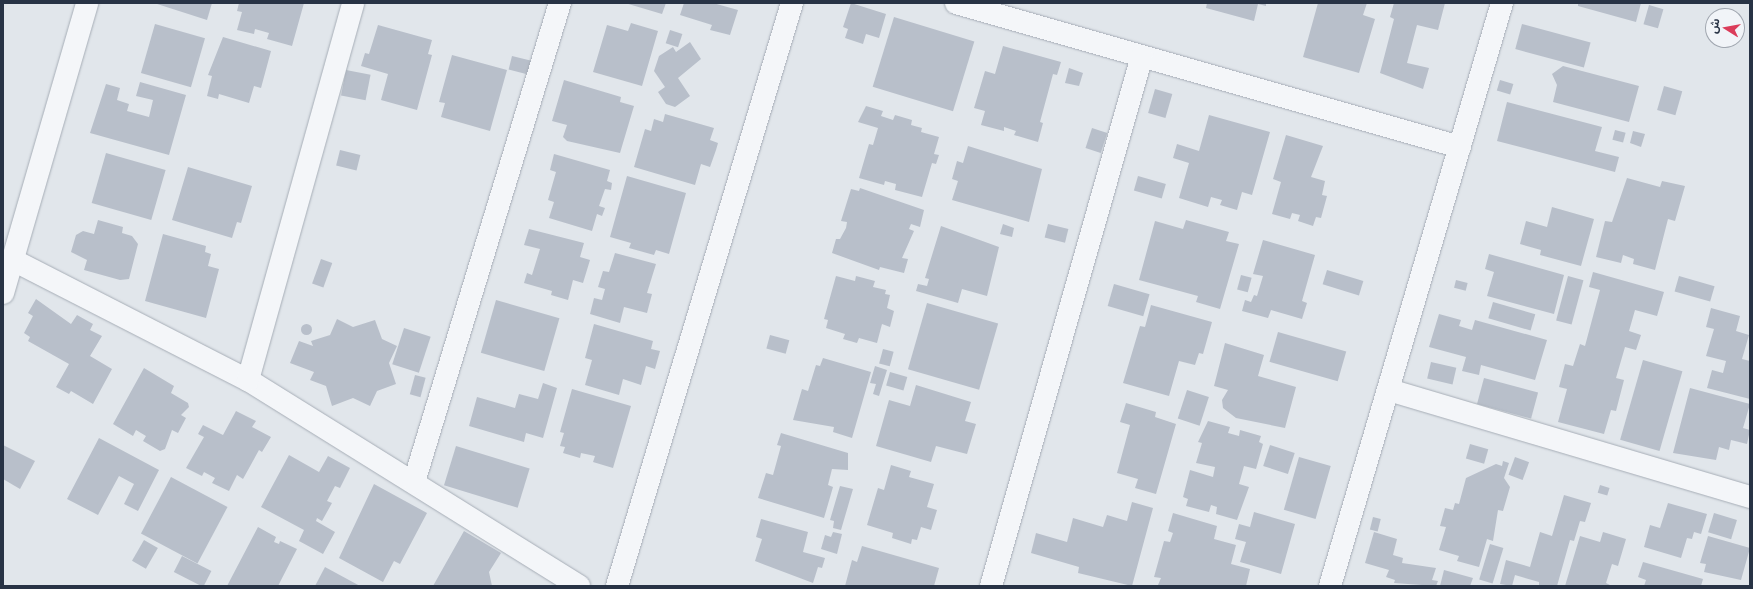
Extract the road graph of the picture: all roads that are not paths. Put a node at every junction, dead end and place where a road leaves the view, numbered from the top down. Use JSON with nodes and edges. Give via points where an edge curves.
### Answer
{"nodes":[{"id":1,"x":87,"y":3,"type":"edge"},
{"id":2,"x":353,"y":3,"type":"edge"},
{"id":3,"x":560,"y":3,"type":"edge"},
{"id":4,"x":792,"y":3,"type":"edge"},
{"id":5,"x":956,"y":3,"type":"edge"},
{"id":6,"x":1502,"y":3,"type":"edge"},
{"id":7,"x":1142,"y":56,"type":"junction"},
{"id":8,"x":1460,"y":147,"type":"junction"},
{"id":9,"x":13,"y":260,"type":"junction"},
{"id":10,"x":3,"y":293,"type":"edge"},
{"id":11,"x":248,"y":380,"type":"junction"},
{"id":12,"x":1389,"y":390,"type":"junction"},
{"id":13,"x":414,"y":482,"type":"junction"},
{"id":14,"x":1750,"y":497,"type":"edge"},
{"id":15,"x":579,"y":586,"type":"edge"},
{"id":16,"x":617,"y":586,"type":"edge"},
{"id":17,"x":991,"y":586,"type":"edge"},
{"id":18,"x":1330,"y":586,"type":"edge"}],
"edges":[{"from":1,"to":9,"type":"street"},
{"from":2,"to":11,"type":"street"},
{"from":3,"to":13,"type":"street"},
{"from":4,"to":16,"type":"street"},
{"from":5,"to":7,"type":"street"},
{"from":6,"to":8,"type":"street"},
{"from":7,"to":8,"type":"street"},
{"from":7,"to":17,"type":"street"},
{"from":8,"to":12,"type":"street"},
{"from":9,"to":10,"type":"street"},
{"from":9,"to":11,"type":"street"},
{"from":11,"to":13,"type":"street"},
{"from":12,"to":14,"type":"street"},
{"from":12,"to":18,"type":"street"},
{"from":13,"to":15,"type":"street"}]}
